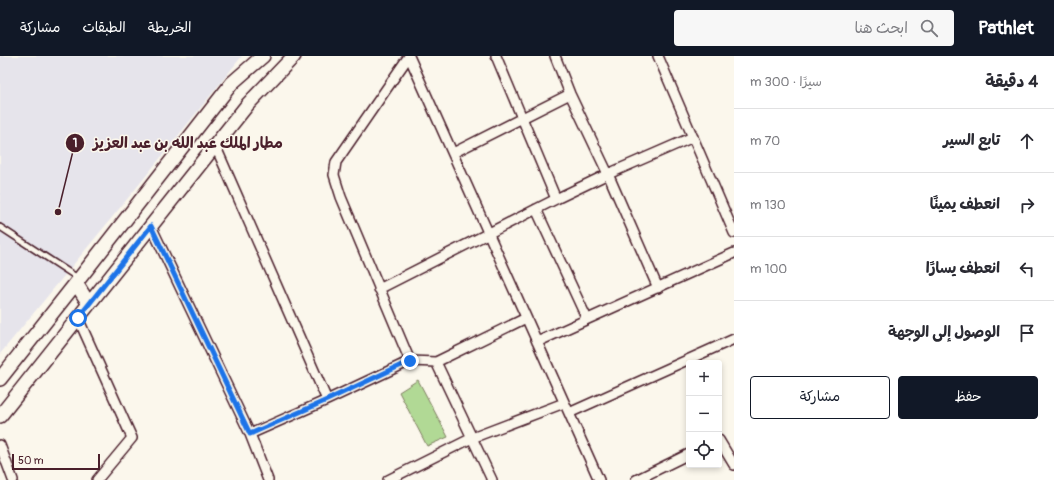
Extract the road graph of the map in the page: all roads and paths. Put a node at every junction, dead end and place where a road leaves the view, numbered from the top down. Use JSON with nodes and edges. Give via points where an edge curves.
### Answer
{"nodes":[{"id":1,"x":263,"y":56,"type":"edge"},
{"id":2,"x":294,"y":56,"type":"edge"},
{"id":3,"x":409,"y":56,"type":"edge"},
{"id":4,"x":496,"y":56,"type":"edge"},
{"id":5,"x":555,"y":56,"type":"edge"},
{"id":6,"x":658,"y":56,"type":"edge"},
{"id":7,"x":570,"y":94,"type":"junction"},
{"id":8,"x":522,"y":118,"type":"junction"},
{"id":9,"x":693,"y":137,"type":"junction"},
{"id":10,"x":215,"y":145,"type":"junction"},
{"id":11,"x":452,"y":153,"type":"junction"},
{"id":12,"x":608,"y":174,"type":"junction"},
{"id":13,"x":556,"y":199,"type":"junction"},
{"id":14,"x":536,"y":209,"type":"junction"},
{"id":15,"x":151,"y":226,"type":"junction"},
{"id":16,"x":0,"y":227,"type":"edge"},
{"id":17,"x":734,"y":233,"type":"edge"},
{"id":18,"x":488,"y":234,"type":"junction"},
{"id":19,"x":734,"y":253,"type":"edge"},
{"id":20,"x":78,"y":281,"type":"junction"},
{"id":21,"x":658,"y":288,"type":"junction"},
{"id":22,"x":379,"y":289,"type":"junction"},
{"id":23,"x":89,"y":304,"type":"junction"},
{"id":24,"x":78,"y":318,"type":"junction"},
{"id":25,"x":526,"y":318,"type":"junction"},
{"id":26,"x":587,"y":319,"type":"junction"},
{"id":27,"x":734,"y":338,"type":"edge"},
{"id":28,"x":537,"y":342,"type":"junction"},
{"id":29,"x":410,"y":361,"type":"junction"},
{"id":30,"x":436,"y":362,"type":"junction"},
{"id":31,"x":0,"y":378,"type":"edge"},
{"id":32,"x":327,"y":400,"type":"junction"},
{"id":33,"x":564,"y":403,"type":"junction"},
{"id":34,"x":569,"y":413,"type":"junction"},
{"id":35,"x":0,"y":416,"type":"edge"},
{"id":36,"x":250,"y":434,"type":"junction"},
{"id":37,"x":472,"y":438,"type":"junction"},
{"id":38,"x":0,"y":445,"type":"edge"},
{"id":39,"x":722,"y":445,"type":"edge"},
{"id":40,"x":686,"y":455,"type":"edge"},
{"id":41,"x":734,"y":465,"type":"edge"},
{"id":42,"x":13,"y":480,"type":"edge"},
{"id":43,"x":98,"y":480,"type":"edge"},
{"id":44,"x":268,"y":480,"type":"edge"},
{"id":45,"x":388,"y":480,"type":"edge"},
{"id":46,"x":492,"y":480,"type":"edge"},
{"id":47,"x":599,"y":480,"type":"edge"},
{"id":48,"x":636,"y":480,"type":"edge"}],
"edges":[{"from":1,"to":20,"type":"main road","via":[[232,83]]},
{"from":2,"to":10,"type":"main road","via":[[248,104]]},
{"from":3,"to":11,"type":"street"},
{"from":3,"to":22,"type":"street","via":[[336,162],[334,176]]},
{"from":4,"to":8,"type":"street"},
{"from":5,"to":7,"type":"street"},
{"from":6,"to":9,"type":"street"},
{"from":7,"to":8,"type":"street"},
{"from":7,"to":12,"type":"street"},
{"from":8,"to":11,"type":"street"},
{"from":8,"to":13,"type":"street"},
{"from":9,"to":12,"type":"street"},
{"from":9,"to":17,"type":"street"},
{"from":10,"to":15,"type":"main road"},
{"from":10,"to":32,"type":"street"},
{"from":11,"to":18,"type":"street"},
{"from":12,"to":13,"type":"street"},
{"from":12,"to":21,"type":"street"},
{"from":13,"to":14,"type":"street"},
{"from":14,"to":18,"type":"street"},
{"from":14,"to":26,"type":"street"},
{"from":15,"to":23,"type":"main road"},
{"from":15,"to":36,"type":"street"},
{"from":16,"to":20,"type":"lane"},
{"from":18,"to":22,"type":"street"},
{"from":18,"to":25,"type":"street"},
{"from":19,"to":21,"type":"street"},
{"from":20,"to":23,"type":"main road"},
{"from":20,"to":31,"type":"main road"},
{"from":21,"to":26,"type":"street"},
{"from":22,"to":29,"type":"street"},
{"from":23,"to":24,"type":"main road"},
{"from":24,"to":35,"type":"main road"},
{"from":24,"to":43,"type":"street","via":[[132,438]]},
{"from":25,"to":28,"type":"street"},
{"from":25,"to":30,"type":"street"},
{"from":26,"to":28,"type":"street"},
{"from":27,"to":34,"type":"street"},
{"from":28,"to":33,"type":"street"},
{"from":29,"to":30,"type":"street"},
{"from":29,"to":32,"type":"street"},
{"from":30,"to":37,"type":"street"},
{"from":32,"to":36,"type":"street"},
{"from":33,"to":34,"type":"street"},
{"from":33,"to":37,"type":"street"},
{"from":34,"to":47,"type":"street"},
{"from":36,"to":44,"type":"street"},
{"from":37,"to":45,"type":"street"},
{"from":37,"to":46,"type":"street"},
{"from":38,"to":42,"type":"street"},
{"from":39,"to":41,"type":"street"},
{"from":40,"to":48,"type":"street"}]}
